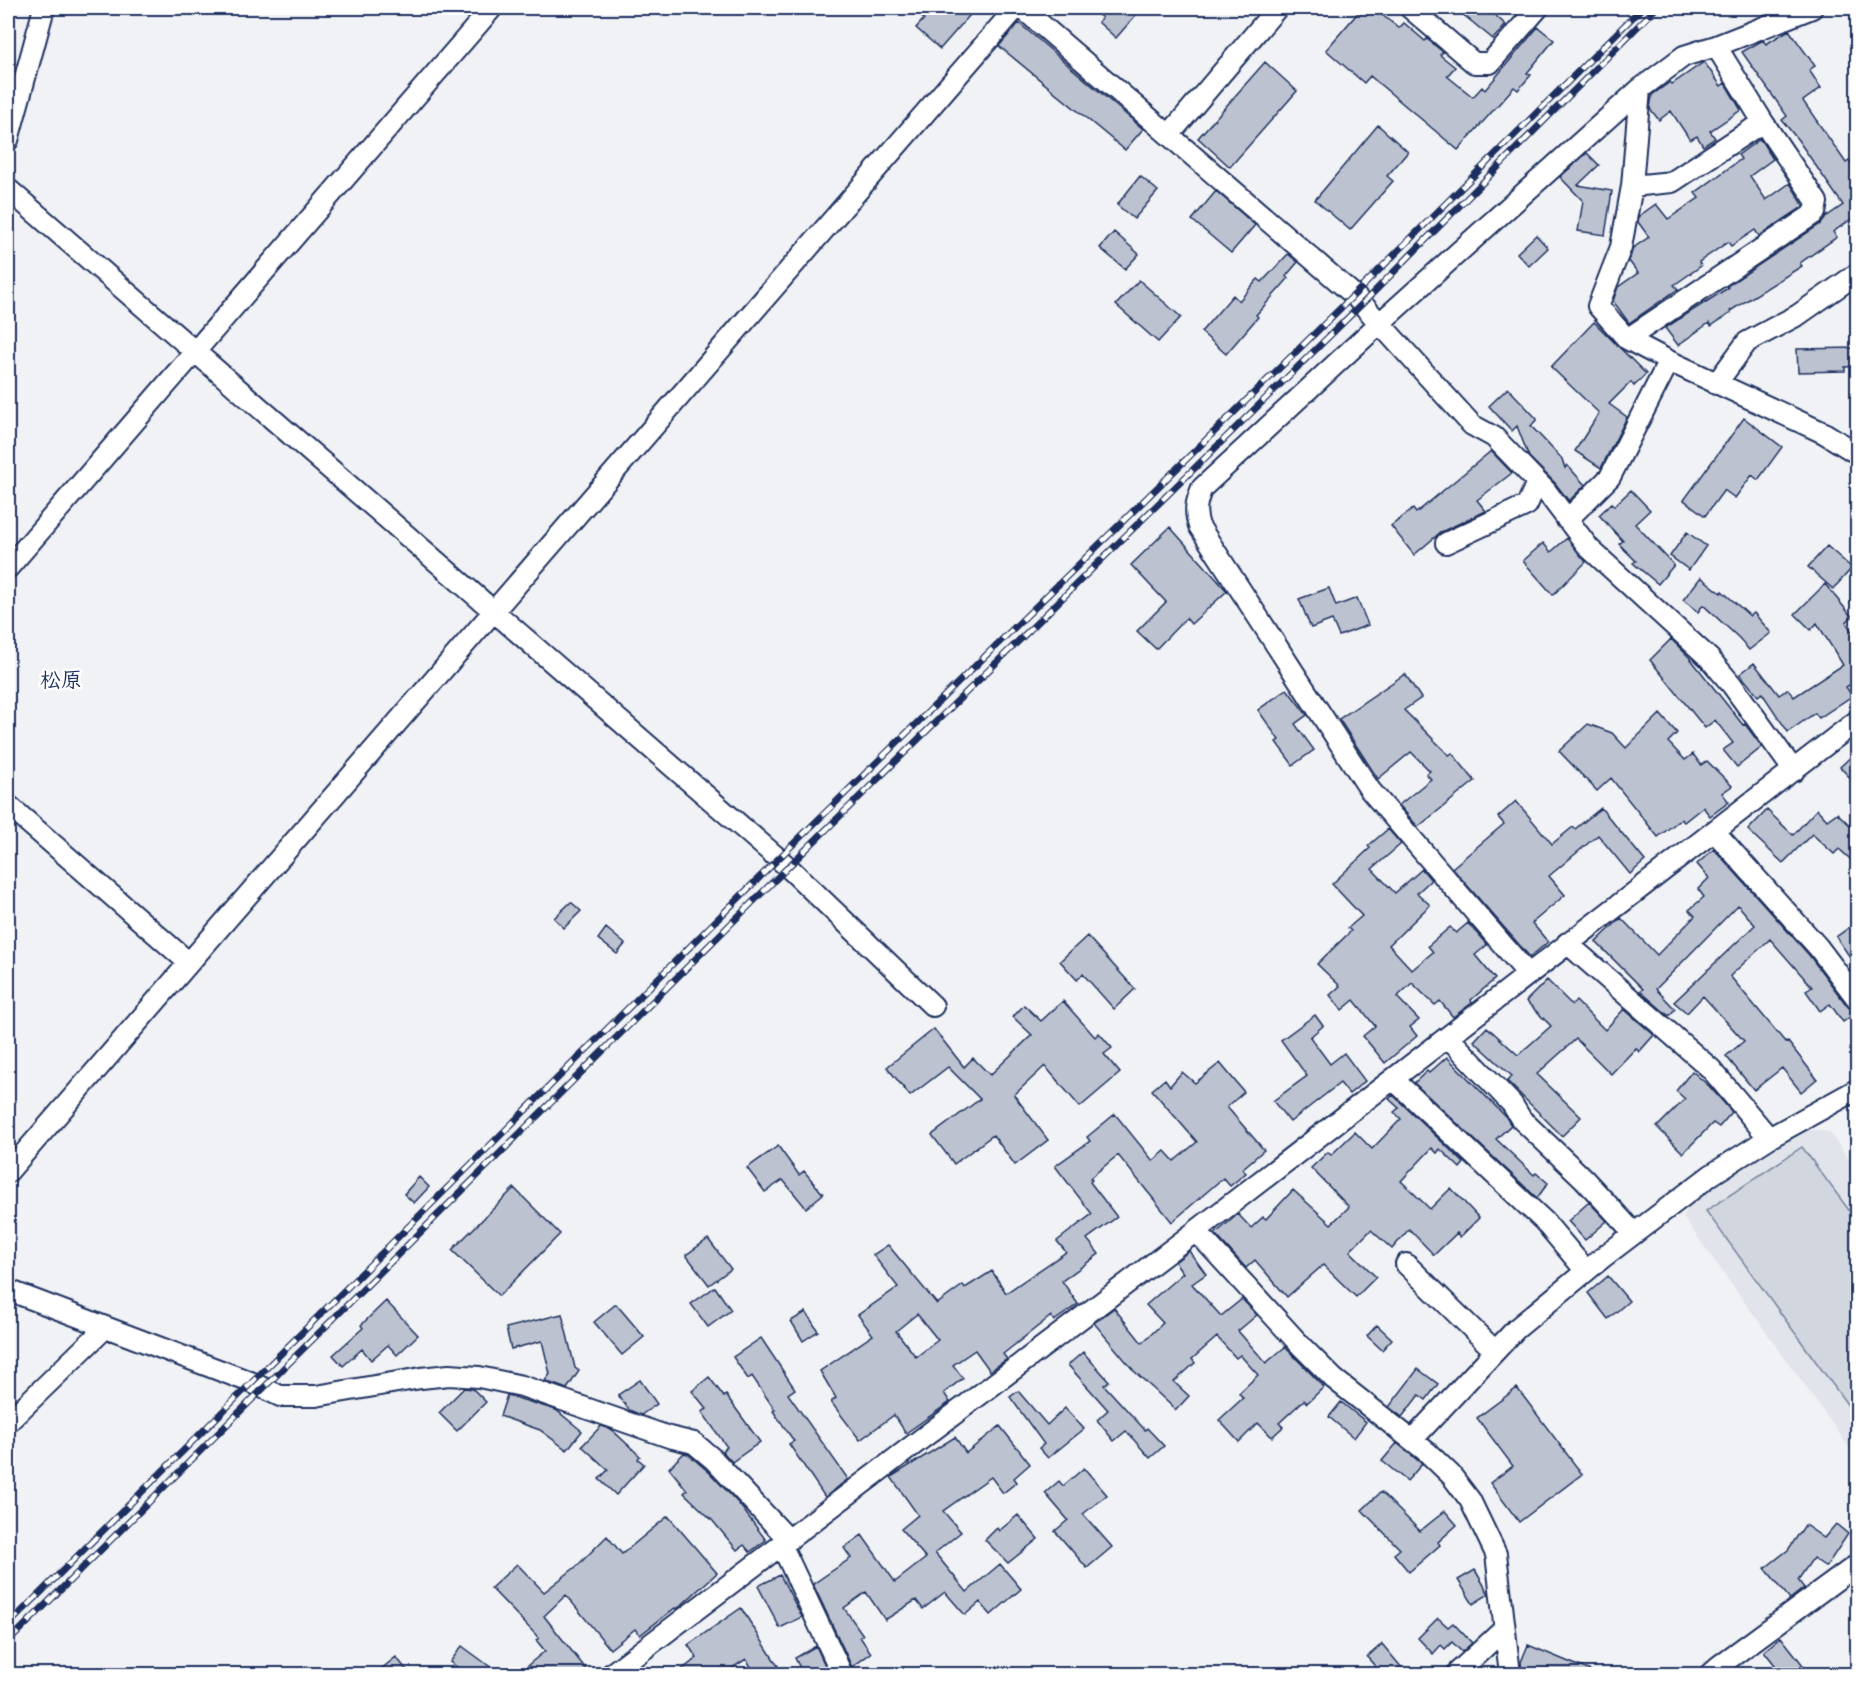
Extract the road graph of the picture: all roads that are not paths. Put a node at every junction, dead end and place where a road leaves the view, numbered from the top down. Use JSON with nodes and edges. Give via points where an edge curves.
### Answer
{"nodes":[{"id":1,"x":44,"y":8,"type":"edge"},
{"id":2,"x":492,"y":8,"type":"edge"},
{"id":3,"x":1017,"y":8,"type":"edge"},
{"id":4,"x":1022,"y":8,"type":"edge"},
{"id":5,"x":1277,"y":8,"type":"edge"},
{"id":6,"x":1410,"y":8,"type":"edge"},
{"id":7,"x":1538,"y":8,"type":"edge"},
{"id":8,"x":1812,"y":8,"type":"edge"},
{"id":9,"x":1716,"y":46,"type":"junction"},
{"id":10,"x":1640,"y":89,"type":"junction"},
{"id":11,"x":1762,"y":122,"type":"junction"},
{"id":12,"x":1168,"y":135,"type":"junction"},
{"id":13,"x":8,"y":140,"type":"edge"},
{"id":14,"x":1632,"y":186,"type":"junction"},
{"id":15,"x":8,"y":189,"type":"edge"},
{"id":16,"x":1857,"y":273,"type":"edge"},
{"id":17,"x":1381,"y":322,"type":"junction"},
{"id":18,"x":1627,"y":339,"type":"junction"},
{"id":19,"x":195,"y":351,"type":"junction"},
{"id":20,"x":1669,"y":361,"type":"junction"},
{"id":21,"x":1716,"y":384,"type":"junction"},
{"id":22,"x":1857,"y":454,"type":"edge"},
{"id":23,"x":1538,"y":482,"type":"junction"},
{"id":24,"x":1567,"y":520,"type":"junction"},
{"id":25,"x":1446,"y":543,"type":"dead end"},
{"id":26,"x":8,"y":568,"type":"edge"},
{"id":27,"x":494,"y":611,"type":"junction"},
{"id":28,"x":1857,"y":720,"type":"edge"},
{"id":29,"x":1794,"y":771,"type":"junction"},
{"id":30,"x":8,"y":805,"type":"edge"},
{"id":31,"x":1714,"y":831,"type":"junction"},
{"id":32,"x":1567,"y":943,"type":"junction"},
{"id":33,"x":188,"y":962,"type":"junction"},
{"id":34,"x":1528,"y":974,"type":"junction"},
{"id":35,"x":1857,"y":1000,"type":"edge"},
{"id":36,"x":933,"y":1006,"type":"dead end"},
{"id":37,"x":1448,"y":1037,"type":"junction"},
{"id":38,"x":1393,"y":1079,"type":"junction"},
{"id":39,"x":1857,"y":1089,"type":"edge"},
{"id":40,"x":1769,"y":1138,"type":"junction"},
{"id":41,"x":8,"y":1172,"type":"edge"},
{"id":42,"x":1196,"y":1231,"type":"junction"},
{"id":43,"x":1634,"y":1233,"type":"junction"},
{"id":44,"x":1406,"y":1264,"type":"dead end"},
{"id":45,"x":1586,"y":1271,"type":"junction"},
{"id":46,"x":8,"y":1290,"type":"edge"},
{"id":47,"x":105,"y":1328,"type":"junction"},
{"id":48,"x":1495,"y":1351,"type":"junction"},
{"id":49,"x":8,"y":1422,"type":"edge"},
{"id":50,"x":1412,"y":1440,"type":"junction"},
{"id":51,"x":785,"y":1543,"type":"junction"},
{"id":52,"x":1857,"y":1564,"type":"edge"},
{"id":53,"x":1504,"y":1629,"type":"junction"},
{"id":54,"x":1508,"y":1673,"type":"edge"},
{"id":55,"x":611,"y":1674,"type":"edge"},
{"id":56,"x":842,"y":1674,"type":"edge"},
{"id":57,"x":1456,"y":1674,"type":"edge"},
{"id":58,"x":1710,"y":1674,"type":"edge"}],
"edges":[{"from":1,"to":13,"type":"street"},
{"from":2,"to":19,"type":"street"},
{"from":3,"to":27,"type":"street"},
{"from":4,"to":12,"type":"street"},
{"from":5,"to":12,"type":"street"},
{"from":6,"to":7,"type":"street","via":[[1474,63],[1490,63]]},
{"from":8,"to":9,"type":"street"},
{"from":9,"to":10,"type":"street","via":[[1684,56]]},
{"from":9,"to":11,"type":"street"},
{"from":10,"to":14,"type":"street"},
{"from":10,"to":17,"type":"street"},
{"from":11,"to":14,"type":"street","via":[[1671,182]]},
{"from":11,"to":18,"type":"street","via":[[1817,202],[1815,213]]},
{"from":12,"to":17,"type":"street"},
{"from":14,"to":18,"type":"street","via":[[1621,247],[1598,306]]},
{"from":15,"to":19,"type":"street"},
{"from":16,"to":21,"type":"street","via":[[1798,315],[1747,342]]},
{"from":17,"to":23,"type":"street","via":[[1472,425],[1494,437]]},
{"from":17,"to":34,"type":"street","via":[[1202,488],[1195,513],[1199,526],[1370,790]]},
{"from":18,"to":20,"type":"street"},
{"from":19,"to":26,"type":"street"},
{"from":19,"to":27,"type":"street"},
{"from":20,"to":21,"type":"street"},
{"from":20,"to":24,"type":"street","via":[[1610,477]]},
{"from":21,"to":22,"type":"street","via":[[1824,433]]},
{"from":23,"to":24,"type":"street"},
{"from":23,"to":25,"type":"street","via":[[1527,505]]},
{"from":24,"to":29,"type":"street","via":[[1589,548],[1709,658]]},
{"from":27,"to":33,"type":"street"},
{"from":27,"to":36,"type":"street","via":[[788,867]]},
{"from":28,"to":29,"type":"street"},
{"from":29,"to":31,"type":"street"},
{"from":30,"to":33,"type":"street"},
{"from":31,"to":32,"type":"street"},
{"from":31,"to":35,"type":"street","via":[[1818,946]]},
{"from":32,"to":34,"type":"street"},
{"from":32,"to":40,"type":"street","via":[[1711,1069]]},
{"from":33,"to":41,"type":"street"},
{"from":34,"to":37,"type":"street"},
{"from":37,"to":38,"type":"street"},
{"from":37,"to":43,"type":"street","via":[[1512,1104],[1521,1119]]},
{"from":38,"to":42,"type":"street"},
{"from":38,"to":45,"type":"street","via":[[1544,1221]]},
{"from":39,"to":40,"type":"street"},
{"from":40,"to":43,"type":"street","via":[[1711,1175]]},
{"from":42,"to":50,"type":"street","via":[[1334,1379]]},
{"from":42,"to":51,"type":"street"},
{"from":43,"to":45,"type":"street"},
{"from":44,"to":48,"type":"street"},
{"from":45,"to":48,"type":"street"},
{"from":46,"to":47,"type":"street"},
{"from":47,"to":49,"type":"street"},
{"from":47,"to":51,"type":"street","via":[[280,1396],[316,1396],[449,1376],[479,1377],[522,1386],[694,1443],[713,1459]]},
{"from":48,"to":50,"type":"street"},
{"from":50,"to":53,"type":"street","via":[[1451,1475],[1487,1532],[1496,1554]]},
{"from":51,"to":55,"type":"street"},
{"from":51,"to":56,"type":"street"},
{"from":52,"to":58,"type":"street"},
{"from":53,"to":54,"type":"street"},
{"from":53,"to":57,"type":"street"}]}
